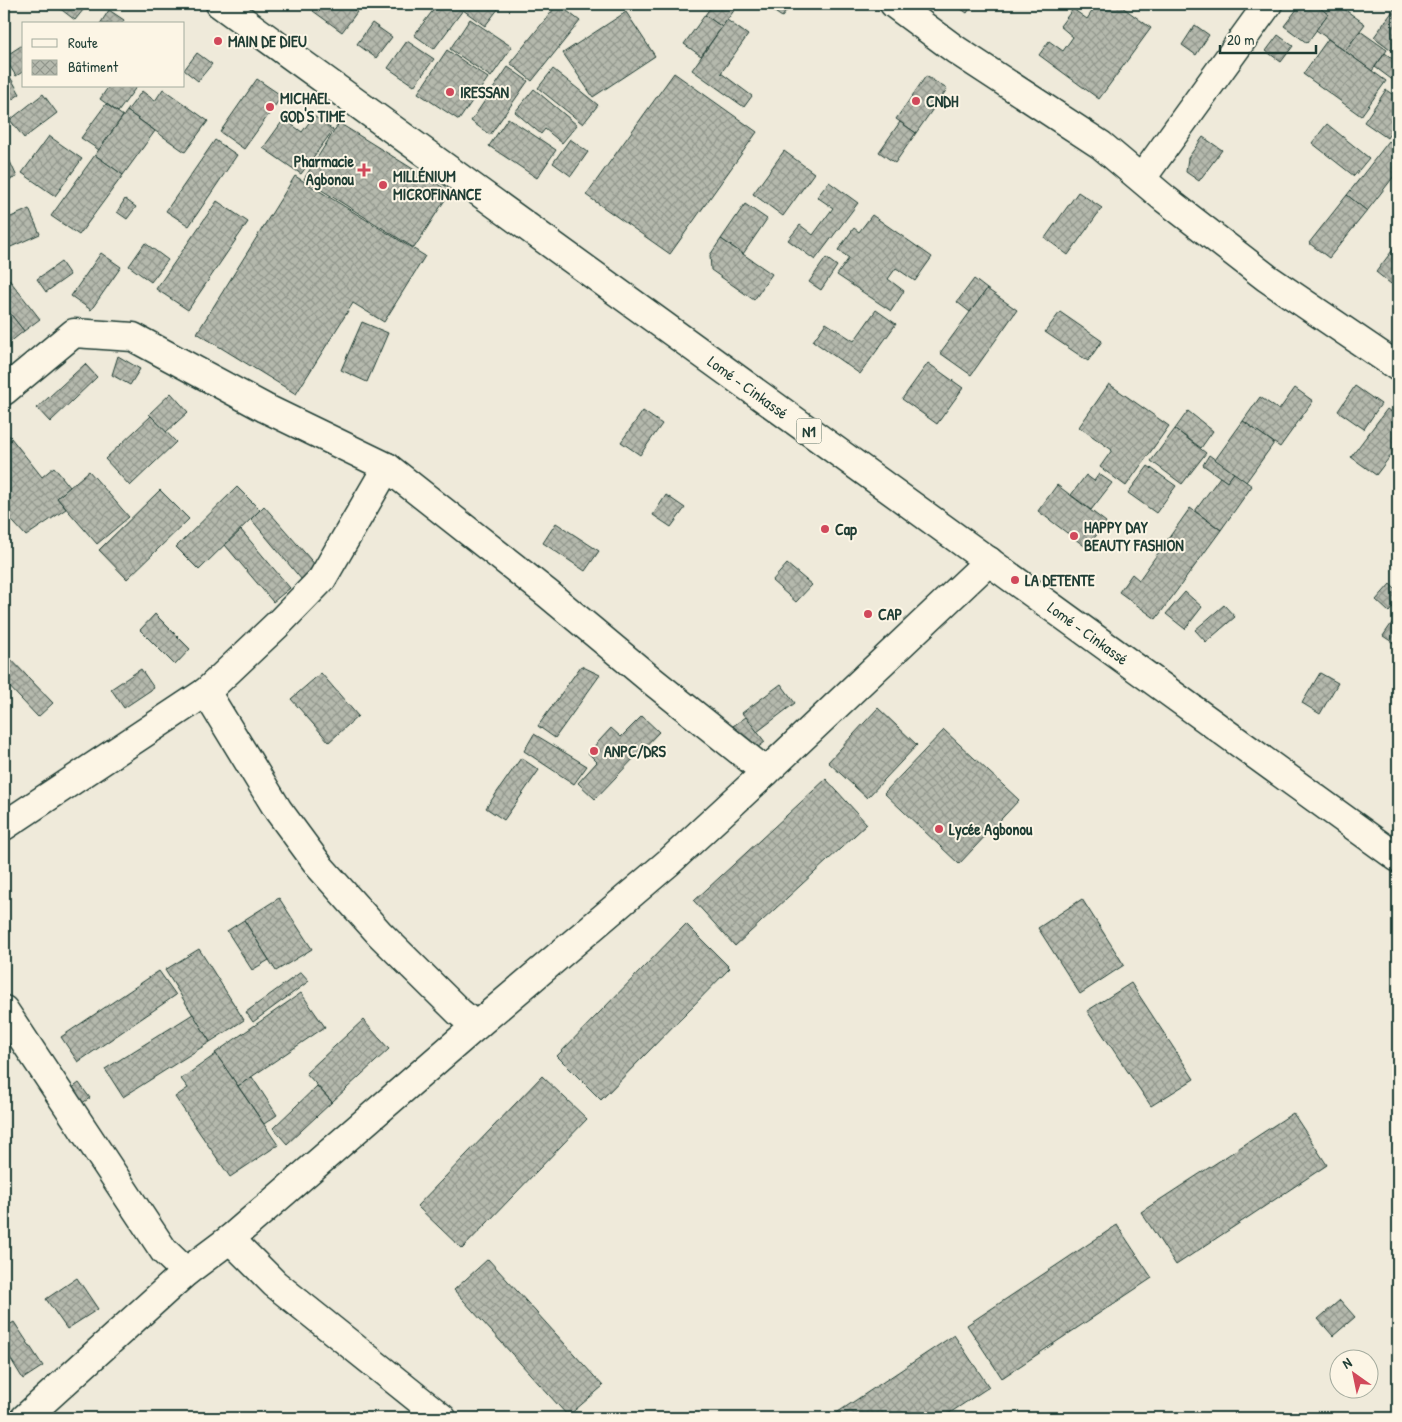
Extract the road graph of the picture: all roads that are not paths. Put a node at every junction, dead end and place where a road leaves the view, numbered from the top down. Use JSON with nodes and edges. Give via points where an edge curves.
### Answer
{"nodes":[{"id":1,"x":220,"y":4,"type":"edge"},
{"id":2,"x":894,"y":4,"type":"edge"},
{"id":3,"x":1268,"y":4,"type":"edge"},
{"id":4,"x":1142,"y":178,"type":"junction"},
{"id":5,"x":1398,"y":367,"type":"edge"},
{"id":6,"x":4,"y":391,"type":"edge"},
{"id":7,"x":387,"y":467,"type":"junction"},
{"id":8,"x":988,"y":561,"type":"junction"},
{"id":9,"x":206,"y":692,"type":"junction"},
{"id":10,"x":766,"y":772,"type":"junction"},
{"id":11,"x":4,"y":826,"type":"edge"},
{"id":12,"x":1398,"y":858,"type":"edge"},
{"id":13,"x":4,"y":1010,"type":"edge"},
{"id":14,"x":476,"y":1026,"type":"junction"},
{"id":15,"x":230,"y":1239,"type":"junction"},
{"id":16,"x":186,"y":1272,"type":"junction"},
{"id":17,"x":24,"y":1418,"type":"edge"},
{"id":18,"x":442,"y":1418,"type":"edge"}],
"edges":[{"from":1,"to":8,"type":"main road","name":"Lomé - Cinkassé","number":"N1"},
{"from":2,"to":4,"type":"main road","via":[[956,50],[1100,145]]},
{"from":3,"to":4,"type":"main road"},
{"from":4,"to":5,"type":"main road","via":[[1267,278]]},
{"from":6,"to":7,"type":"main road","via":[[74,333],[133,336],[265,408]]},
{"from":7,"to":9,"type":"main road","via":[[322,578]]},
{"from":7,"to":10,"type":"main road"},
{"from":8,"to":10,"type":"main road"},
{"from":8,"to":12,"type":"main road","name":"Lomé - Cinkassé","number":"N1"},
{"from":9,"to":11,"type":"main road"},
{"from":9,"to":14,"type":"main road","via":[[278,810],[320,867],[380,934]]},
{"from":10,"to":14,"type":"main road","via":[[669,862]]},
{"from":13,"to":16,"type":"main road","via":[[164,1251]]},
{"from":14,"to":15,"type":"main road"},
{"from":15,"to":16,"type":"main road"},
{"from":15,"to":18,"type":"main road","via":[[275,1284]]},
{"from":16,"to":17,"type":"main road"}]}
